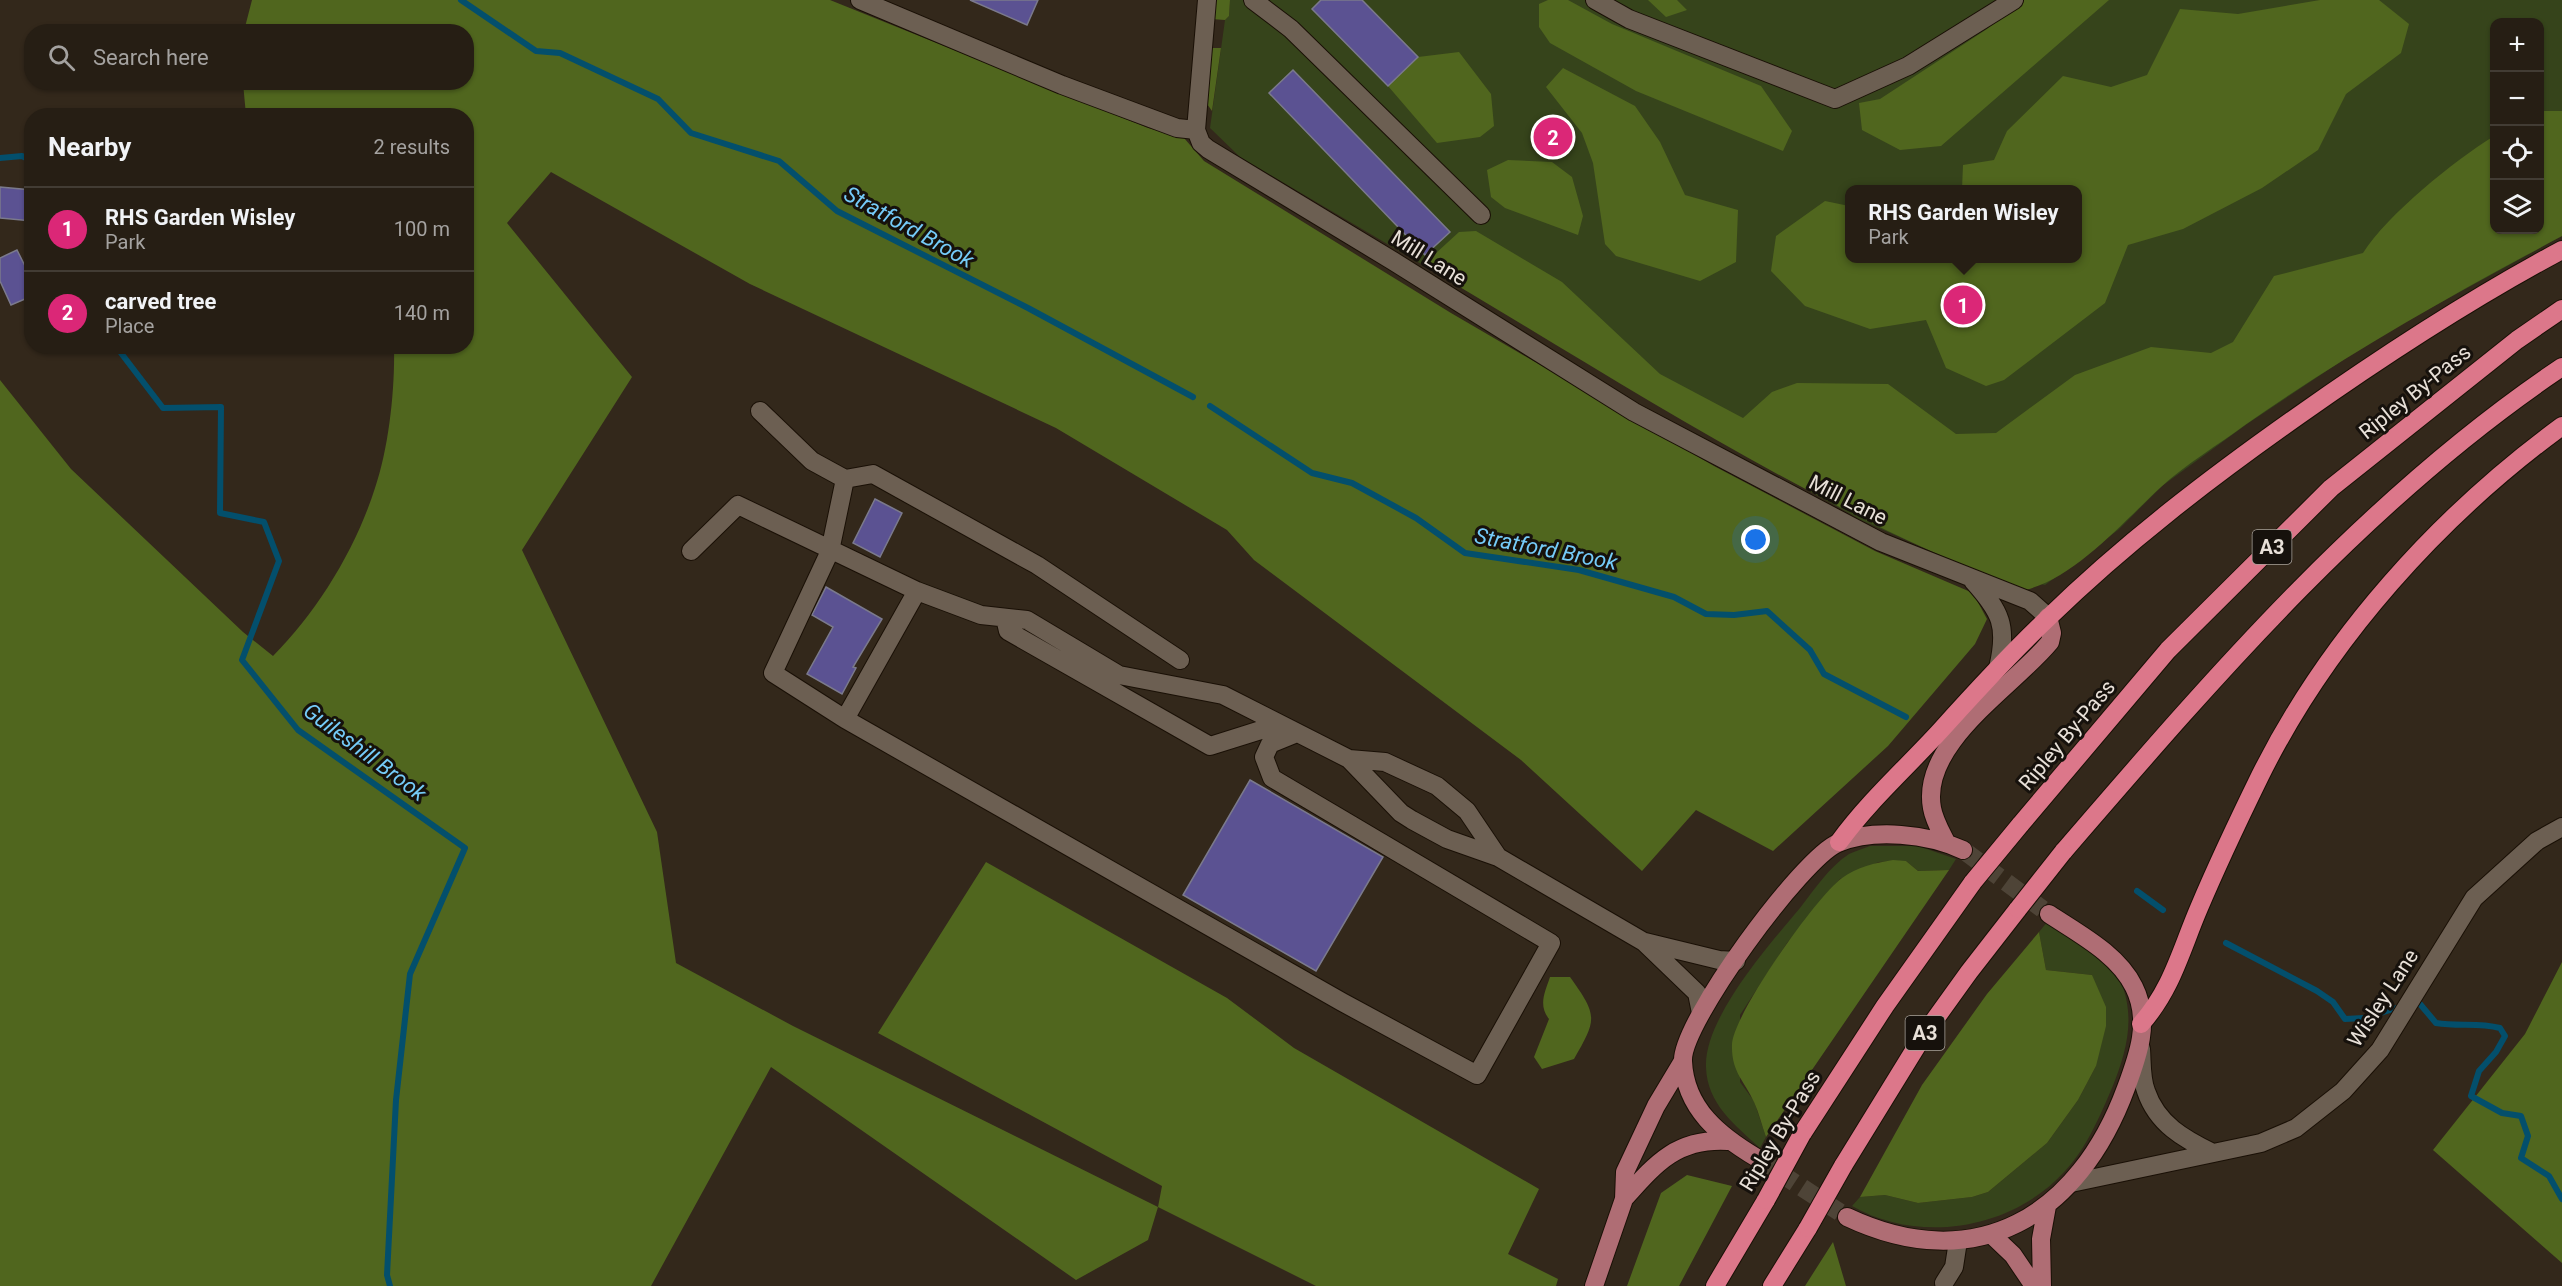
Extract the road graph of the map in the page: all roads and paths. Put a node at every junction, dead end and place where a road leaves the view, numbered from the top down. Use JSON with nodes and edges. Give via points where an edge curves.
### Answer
{"nodes":[{"id":1,"x":860,"y":0,"type":"edge"},
{"id":2,"x":1207,"y":0,"type":"edge"},
{"id":3,"x":1253,"y":0,"type":"edge"},
{"id":4,"x":1595,"y":0,"type":"edge"},
{"id":5,"x":2014,"y":0,"type":"edge"},
{"id":6,"x":1196,"y":130,"type":"junction"},
{"id":7,"x":1481,"y":215,"type":"dead end"},
{"id":8,"x":2562,"y":250,"type":"edge"},
{"id":9,"x":2562,"y":309,"type":"edge"},
{"id":10,"x":2562,"y":367,"type":"edge"},
{"id":11,"x":760,"y":411,"type":"dead end"},
{"id":12,"x":2562,"y":426,"type":"edge"},
{"id":13,"x":845,"y":479,"type":"junction"},
{"id":14,"x":691,"y":551,"type":"dead end"},
{"id":15,"x":830,"y":551,"type":"junction"},
{"id":16,"x":1969,"y":577,"type":"junction"},
{"id":17,"x":917,"y":591,"type":"junction"},
{"id":18,"x":2048,"y":617,"type":"junction"},
{"id":19,"x":1005,"y":618,"type":"junction"},
{"id":20,"x":1180,"y":660,"type":"dead end"},
{"id":21,"x":1998,"y":668,"type":"junction"},
{"id":22,"x":844,"y":719,"type":"junction"},
{"id":23,"x":1280,"y":724,"type":"junction"},
{"id":24,"x":1297,"y":733,"type":"junction"},
{"id":25,"x":1349,"y":759,"type":"junction"},
{"id":26,"x":2562,"y":827,"type":"edge"},
{"id":27,"x":1839,"y":843,"type":"junction"},
{"id":28,"x":1946,"y":843,"type":"junction"},
{"id":29,"x":1963,"y":850,"type":"tunnel mouth"},
{"id":30,"x":1498,"y":857,"type":"junction"},
{"id":31,"x":2049,"y":914,"type":"tunnel mouth"},
{"id":32,"x":1644,"y":942,"type":"junction"},
{"id":33,"x":1736,"y":961,"type":"junction"},
{"id":34,"x":1701,"y":1013,"type":"junction"},
{"id":35,"x":2141,"y":1024,"type":"junction"},
{"id":36,"x":2141,"y":1049,"type":"junction"},
{"id":37,"x":1683,"y":1061,"type":"junction"},
{"id":38,"x":1728,"y":1141,"type":"junction"},
{"id":39,"x":2213,"y":1153,"type":"junction"},
{"id":40,"x":1757,"y":1158,"type":"tunnel mouth"},
{"id":41,"x":2071,"y":1183,"type":"junction"},
{"id":42,"x":1624,"y":1199,"type":"junction"},
{"id":43,"x":2047,"y":1206,"type":"junction"},
{"id":44,"x":1847,"y":1217,"type":"tunnel mouth"},
{"id":45,"x":1992,"y":1235,"type":"junction"},
{"id":46,"x":1958,"y":1241,"type":"junction"},
{"id":47,"x":1944,"y":1283,"type":"dead end"},
{"id":48,"x":1594,"y":1286,"type":"edge"},
{"id":49,"x":1715,"y":1286,"type":"edge"},
{"id":50,"x":1772,"y":1286,"type":"edge"},
{"id":51,"x":2034,"y":1286,"type":"edge"},
{"id":52,"x":2042,"y":1286,"type":"edge"}],
"edges":[{"from":1,"to":6,"type":"street","via":[[1062,85],[1176,128]]},
{"from":2,"to":6,"type":"street"},
{"from":3,"to":7,"type":"street","via":[[1291,29]]},
{"from":4,"to":5,"type":"street","via":[[1629,19],[1835,99],[1908,66]]},
{"from":6,"to":16,"type":"street","name":"Mill Lane","via":[[1208,149],[1634,412],[1881,542]]},
{"from":8,"to":18,"type":"highway","via":[[2377,360],[2236,459],[2144,532]]},
{"from":9,"to":49,"type":"highway","name":"Ripley By-Pass","number":"A3","bridge":true,"via":[[2517,340],[2331,488],[2168,650],[1973,882],[1885,1006],[1802,1134]]},
{"from":10,"to":50,"type":"highway","number":"A3","bridge":true,"via":[[2451,450],[2368,521],[2203,690],[2063,852],[1923,1036]]},
{"from":11,"to":13,"type":"street","via":[[812,460]]},
{"from":12,"to":35,"type":"highway","via":[[2514,461],[2412,559],[2313,686],[2261,775],[2159,1004]]},
{"from":13,"to":15,"type":"street"},
{"from":13,"to":20,"type":"street","via":[[873,474],[1037,565]]},
{"from":14,"to":15,"type":"street","via":[[738,505]]},
{"from":15,"to":17,"type":"street"},
{"from":15,"to":22,"type":"street","via":[[773,673]]},
{"from":16,"to":18,"type":"street","name":"Mill Lane","via":[[2030,601]]},
{"from":16,"to":21,"type":"street","name":"Mill Lane","via":[[2001,619],[2004,643]]},
{"from":17,"to":19,"type":"street","via":[[981,615]]},
{"from":17,"to":22,"type":"street"},
{"from":18,"to":21,"type":"highway"},
{"from":18,"to":28,"type":"main road","via":[[2050,642],[1973,719],[1940,761],[1931,793],[1932,809]]},
{"from":19,"to":23,"type":"street","via":[[1027,620],[1119,675],[1223,695]]},
{"from":19,"to":23,"type":"street","via":[[1008,631],[1210,746]]},
{"from":21,"to":27,"type":"highway","via":[[1859,814]]},
{"from":22,"to":24,"type":"street","via":[[1476,1075],[1551,943],[1272,778],[1264,757],[1270,744]]},
{"from":23,"to":24,"type":"street"},
{"from":24,"to":25,"type":"street"},
{"from":25,"to":30,"type":"street","via":[[1401,813],[1447,839]]},
{"from":25,"to":30,"type":"street","via":[[1386,762],[1437,786],[1467,811]]},
{"from":26,"to":39,"type":"street","name":"Wisley Lane","via":[[2537,841],[2474,898],[2380,1050],[2343,1091],[2296,1128],[2261,1143]]},
{"from":27,"to":28,"type":"main road","via":[[1903,834]]},
{"from":27,"to":33,"type":"main road","via":[[1811,862],[1797,878]]},
{"from":28,"to":29,"type":"main road"},
{"from":30,"to":32,"type":"street"},
{"from":31,"to":35,"type":"main road","via":[[2121,966],[2134,987]]},
{"from":32,"to":33,"type":"street"},
{"from":32,"to":34,"type":"street","via":[[1697,993]]},
{"from":33,"to":34,"type":"main road"},
{"from":34,"to":37,"type":"main road","via":[[1687,1038]]},
{"from":35,"to":36,"type":"main road"},
{"from":36,"to":39,"type":"street","via":[[2145,1090],[2160,1119],[2186,1140]]},
{"from":36,"to":41,"type":"main road","via":[[2105,1134]]},
{"from":37,"to":38,"type":"main road","via":[[1693,1097]]},
{"from":37,"to":42,"type":"main road","via":[[1625,1172]]},
{"from":38,"to":40,"type":"main road"},
{"from":38,"to":42,"type":"main road","via":[[1686,1144],[1644,1177]]},
{"from":39,"to":41,"type":"street","name":"Wisley Lane"},
{"from":41,"to":43,"type":"main road"},
{"from":42,"to":48,"type":"main road"},
{"from":43,"to":45,"type":"main road"},
{"from":43,"to":52,"type":"main road","via":[[2041,1239]]},
{"from":44,"to":46,"type":"main road","via":[[1875,1230],[1916,1239]]},
{"from":45,"to":46,"type":"main road"},
{"from":45,"to":51,"type":"main road","via":[[2013,1255]]},
{"from":46,"to":47,"type":"street","via":[[1953,1267]]}]}
